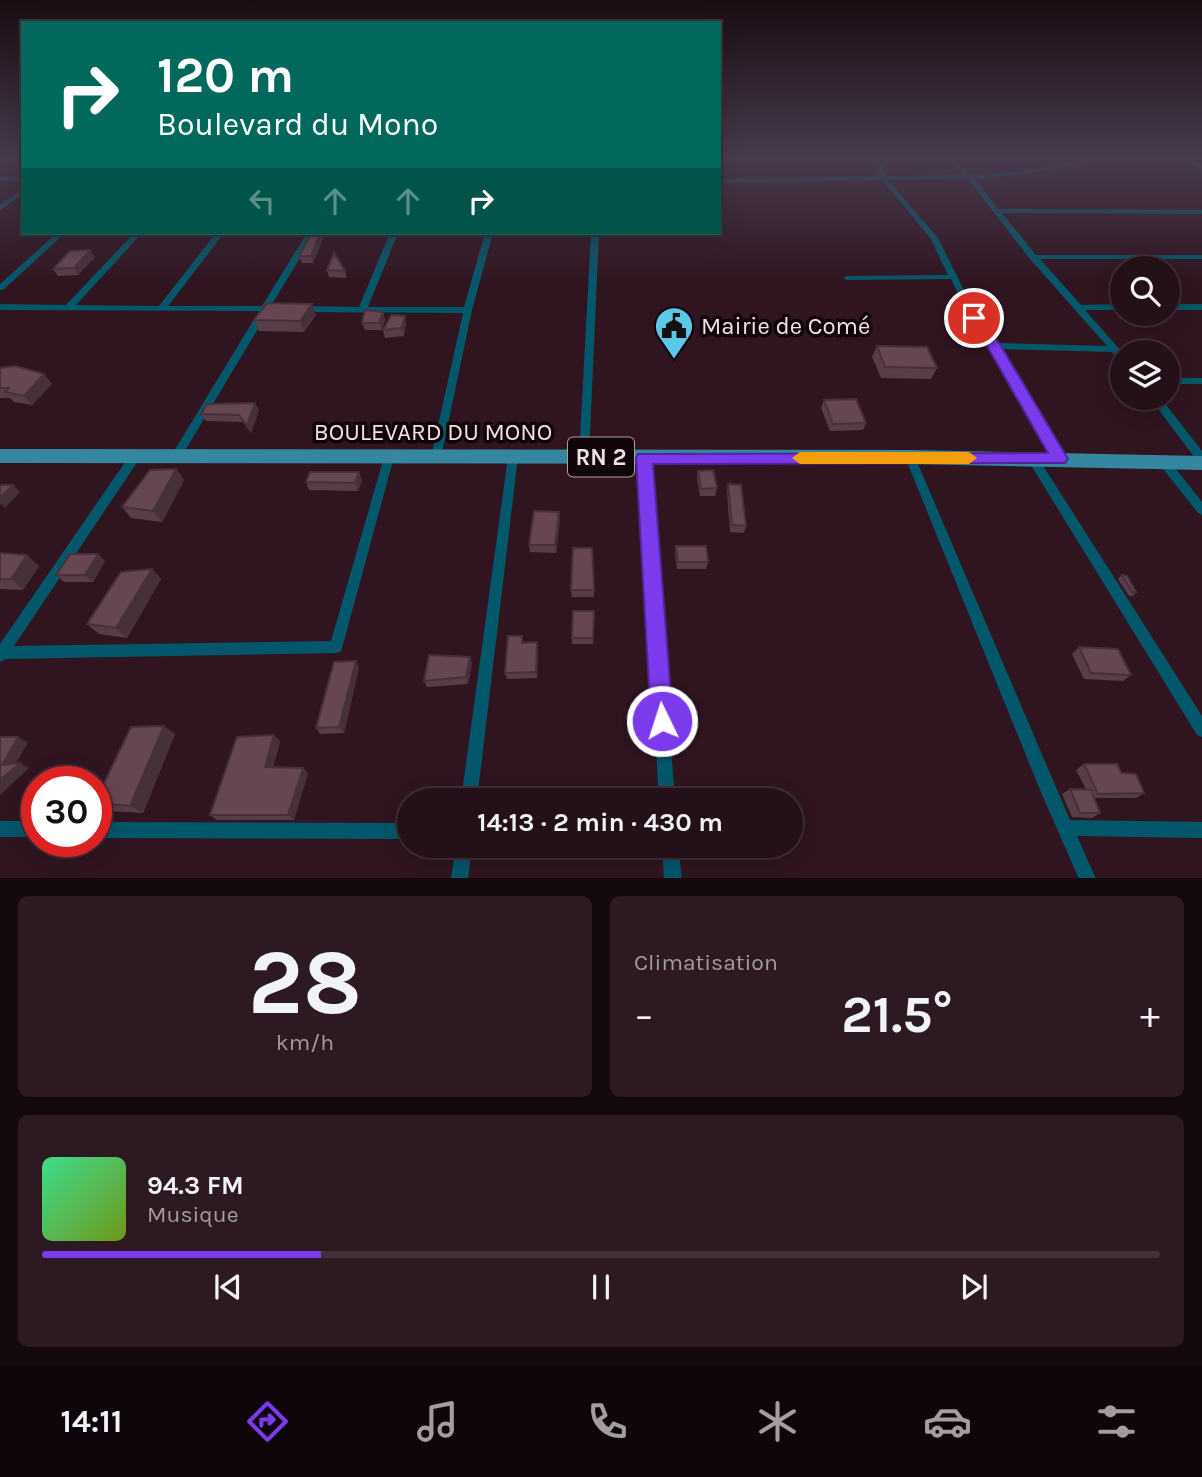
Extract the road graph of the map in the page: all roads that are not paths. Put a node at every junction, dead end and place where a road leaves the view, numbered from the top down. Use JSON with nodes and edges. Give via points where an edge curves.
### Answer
{"nodes":[{"id":1,"x":902,"y":200,"type":"edge"},
{"id":2,"x":988,"y":200,"type":"edge"},
{"id":3,"x":996,"y":211,"type":"junction"},
{"id":4,"x":1202,"y":212,"type":"edge"},
{"id":5,"x":59,"y":235,"type":"edge"},
{"id":6,"x":136,"y":235,"type":"edge"},
{"id":7,"x":218,"y":235,"type":"edge"},
{"id":8,"x":310,"y":235,"type":"edge"},
{"id":9,"x":393,"y":235,"type":"edge"},
{"id":10,"x":488,"y":235,"type":"edge"},
{"id":11,"x":595,"y":235,"type":"edge"},
{"id":12,"x":1033,"y":257,"type":"junction"},
{"id":13,"x":1202,"y":257,"type":"edge"},
{"id":14,"x":953,"y":277,"type":"junction"},
{"id":15,"x":847,"y":278,"type":"dead end"},
{"id":16,"x":0,"y":288,"type":"edge"},
{"id":17,"x":0,"y":307,"type":"edge"},
{"id":18,"x":69,"y":307,"type":"junction"},
{"id":19,"x":1110,"y":307,"type":"edge"},
{"id":20,"x":1180,"y":307,"type":"edge"},
{"id":21,"x":1202,"y":307,"type":"edge"},
{"id":22,"x":162,"y":308,"type":"junction"},
{"id":23,"x":1077,"y":308,"type":"junction"},
{"id":24,"x":265,"y":309,"type":"junction"},
{"id":25,"x":362,"y":310,"type":"junction"},
{"id":26,"x":468,"y":310,"type":"junction"},
{"id":27,"x":1110,"y":345,"type":"edge"},
{"id":28,"x":994,"y":346,"type":"junction"},
{"id":29,"x":1110,"y":349,"type":"edge"},
{"id":30,"x":1180,"y":381,"type":"edge"},
{"id":31,"x":1202,"y":381,"type":"edge"},
{"id":32,"x":1164,"y":410,"type":"edge"},
{"id":33,"x":136,"y":455,"type":"junction"},
{"id":34,"x":0,"y":456,"type":"edge"},
{"id":35,"x":176,"y":456,"type":"junction"},
{"id":36,"x":389,"y":457,"type":"junction"},
{"id":37,"x":436,"y":457,"type":"junction"},
{"id":38,"x":513,"y":457,"type":"junction"},
{"id":39,"x":584,"y":457,"type":"junction"},
{"id":40,"x":909,"y":457,"type":"junction"},
{"id":41,"x":644,"y":458,"type":"junction"},
{"id":42,"x":1033,"y":459,"type":"junction"},
{"id":43,"x":1060,"y":459,"type":"junction"},
{"id":44,"x":1202,"y":461,"type":"edge"},
{"id":45,"x":1164,"y":462,"type":"junction"},
{"id":46,"x":1202,"y":510,"type":"edge"},
{"id":47,"x":1,"y":655,"type":"edge"},
{"id":48,"x":1202,"y":730,"type":"edge"},
{"id":49,"x":471,"y":788,"type":"edge"},
{"id":50,"x":666,"y":788,"type":"edge"},
{"id":51,"x":1065,"y":828,"type":"junction"},
{"id":52,"x":0,"y":829,"type":"edge"},
{"id":53,"x":21,"y":830,"type":"edge"},
{"id":54,"x":112,"y":830,"type":"edge"},
{"id":55,"x":1202,"y":830,"type":"edge"},
{"id":56,"x":397,"y":831,"type":"edge"},
{"id":57,"x":462,"y":858,"type":"edge"},
{"id":58,"x":671,"y":858,"type":"edge"},
{"id":59,"x":459,"y":878,"type":"edge"},
{"id":60,"x":673,"y":878,"type":"edge"},
{"id":61,"x":1088,"y":878,"type":"edge"}],
"edges":[{"from":1,"to":14,"type":"street","via":[[934,238]]},
{"from":2,"to":3,"type":"street"},
{"from":3,"to":4,"type":"street"},
{"from":3,"to":12,"type":"street"},
{"from":5,"to":16,"type":"street"},
{"from":6,"to":18,"type":"street"},
{"from":7,"to":22,"type":"street"},
{"from":8,"to":24,"type":"street"},
{"from":9,"to":25,"type":"street"},
{"from":10,"to":26,"type":"street"},
{"from":11,"to":39,"type":"street"},
{"from":12,"to":13,"type":"street"},
{"from":12,"to":23,"type":"street"},
{"from":14,"to":15,"type":"street"},
{"from":14,"to":28,"type":"street"},
{"from":17,"to":18,"type":"street"},
{"from":18,"to":22,"type":"street"},
{"from":19,"to":23,"type":"street"},
{"from":20,"to":21,"type":"street"},
{"from":22,"to":24,"type":"street"},
{"from":23,"to":27,"type":"street"},
{"from":24,"to":25,"type":"street"},
{"from":24,"to":35,"type":"street"},
{"from":25,"to":26,"type":"street"},
{"from":26,"to":37,"type":"street"},
{"from":28,"to":29,"type":"street"},
{"from":28,"to":43,"type":"street"},
{"from":30,"to":31,"type":"street"},
{"from":32,"to":44,"type":"street"},
{"from":33,"to":34,"type":"main road","name":"BOULEVARD DU MONO","number":"RN 2"},
{"from":33,"to":35,"type":"main road","name":"BOULEVARD DU MONO","number":"RN 2"},
{"from":33,"to":47,"type":"street"},
{"from":35,"to":36,"type":"main road","name":"BOULEVARD DU MONO","number":"RN 2"},
{"from":36,"to":37,"type":"main road","name":"BOULEVARD DU MONO","number":"RN 2"},
{"from":36,"to":47,"type":"street","via":[[336,647]]},
{"from":37,"to":38,"type":"main road","name":"BOULEVARD DU MONO","number":"RN 2"},
{"from":38,"to":39,"type":"main road","name":"BOULEVARD DU MONO","number":"RN 2"},
{"from":38,"to":49,"type":"street"},
{"from":39,"to":41,"type":"main road","name":"BOULEVARD DU MONO","number":"RN 2"},
{"from":40,"to":41,"type":"main road","name":"BOULEVARD DU MONO","number":"RN 2"},
{"from":40,"to":42,"type":"main road","name":"BOULEVARD DU MONO","number":"RN 2"},
{"from":40,"to":51,"type":"street"},
{"from":41,"to":50,"type":"street"},
{"from":42,"to":43,"type":"main road","name":"BOULEVARD DU MONO","number":"RN 2"},
{"from":42,"to":48,"type":"street"},
{"from":43,"to":45,"type":"main road","name":"BOULEVARD DU MONO","number":"RN 2"},
{"from":44,"to":45,"type":"main road","name":"BOULEVARD DU MONO","number":"RN 2"},
{"from":45,"to":46,"type":"street"},
{"from":51,"to":55,"type":"street"},
{"from":51,"to":61,"type":"street"},
{"from":52,"to":53,"type":"street"},
{"from":54,"to":56,"type":"street"},
{"from":57,"to":59,"type":"street"},
{"from":58,"to":60,"type":"street"}]}
